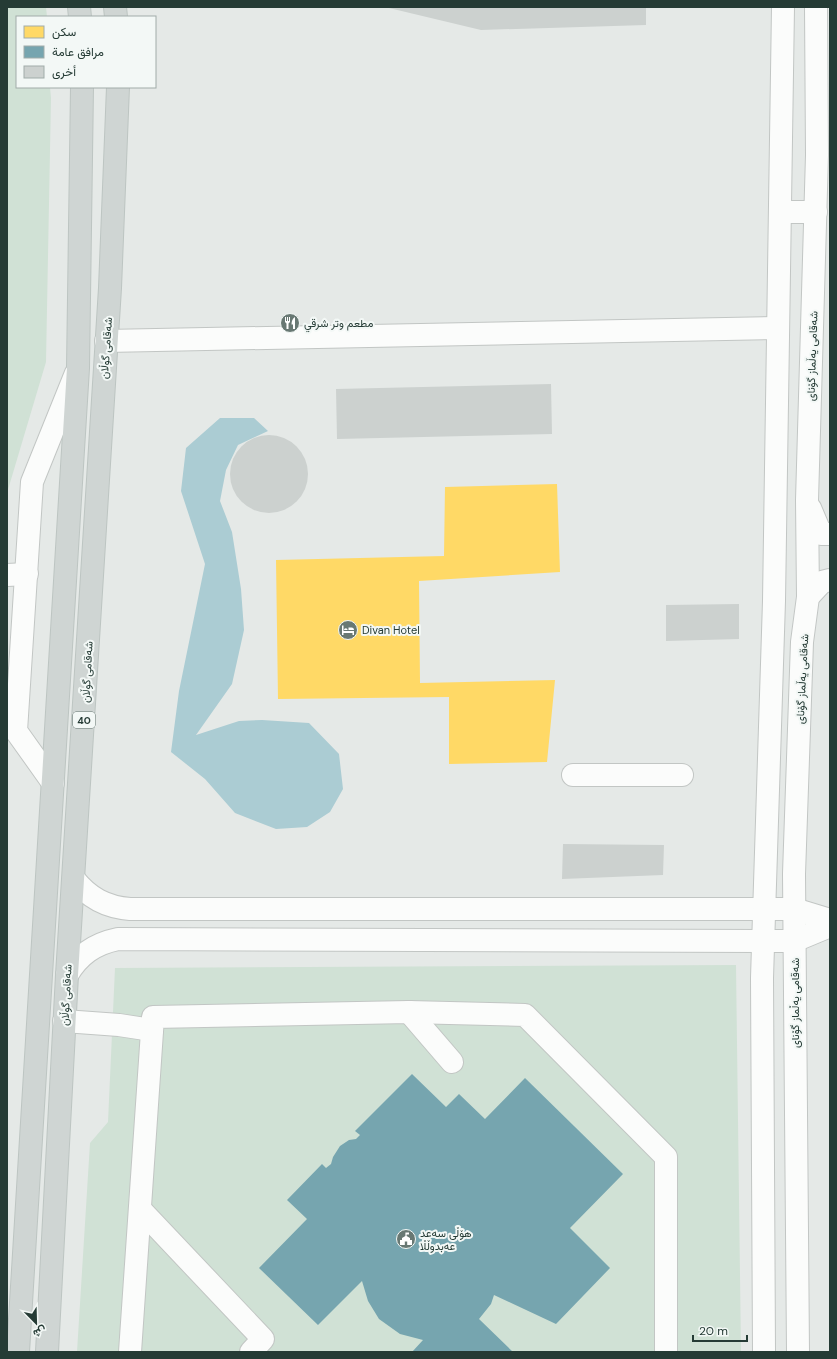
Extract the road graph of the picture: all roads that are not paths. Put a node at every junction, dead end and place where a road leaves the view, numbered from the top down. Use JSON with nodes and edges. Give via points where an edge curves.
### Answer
{"nodes":[{"id":1,"x":783,"y":7,"type":"edge"},
{"id":2,"x":816,"y":7,"type":"edge"},
{"id":3,"x":82,"y":88,"type":"edge"},
{"id":4,"x":118,"y":88,"type":"edge"},
{"id":5,"x":780,"y":212,"type":"junction"},
{"id":6,"x":816,"y":212,"type":"junction"},
{"id":7,"x":777,"y":328,"type":"junction"},
{"id":8,"x":106,"y":341,"type":"junction"},
{"id":9,"x":78,"y":368,"type":"junction"},
{"id":10,"x":807,"y":500,"type":"junction"},
{"id":11,"x":830,"y":534,"type":"edge"},
{"id":12,"x":17,"y":575,"type":"edge"},
{"id":13,"x":830,"y":580,"type":"edge"},
{"id":14,"x":64,"y":595,"type":"junction"},
{"id":15,"x":90,"y":597,"type":"junction"},
{"id":16,"x":808,"y":597,"type":"junction"},
{"id":17,"x":14,"y":660,"type":"edge"},
{"id":18,"x":573,"y":775,"type":"dead end"},
{"id":19,"x":682,"y":775,"type":"dead end"},
{"id":20,"x":53,"y":784,"type":"junction"},
{"id":21,"x":74,"y":879,"type":"junction"},
{"id":22,"x":130,"y":909,"type":"junction"},
{"id":23,"x":764,"y":909,"type":"junction"},
{"id":24,"x":794,"y":909,"type":"junction"},
{"id":25,"x":830,"y":920,"type":"edge"},
{"id":26,"x":830,"y":926,"type":"edge"},
{"id":27,"x":131,"y":940,"type":"junction"},
{"id":28,"x":763,"y":941,"type":"junction"},
{"id":29,"x":794,"y":941,"type":"junction"},
{"id":30,"x":67,"y":975,"type":"junction"},
{"id":31,"x":409,"y":1012,"type":"junction"},
{"id":32,"x":64,"y":1021,"type":"junction"},
{"id":33,"x":152,"y":1030,"type":"junction"},
{"id":34,"x":452,"y":1062,"type":"dead end"},
{"id":35,"x":140,"y":1209,"type":"junction"},
{"id":36,"x":18,"y":1352,"type":"edge"},
{"id":37,"x":47,"y":1352,"type":"edge"},
{"id":38,"x":130,"y":1352,"type":"edge"},
{"id":39,"x":251,"y":1352,"type":"edge"},
{"id":40,"x":666,"y":1352,"type":"edge"},
{"id":41,"x":764,"y":1352,"type":"edge"},
{"id":42,"x":798,"y":1352,"type":"edge"}],
"edges":[{"from":1,"to":5,"type":"street"},
{"from":2,"to":6,"type":"street","name":"شەقامی یەڵماز گۆنای"},
{"from":3,"to":9,"type":"main road","number":"40"},
{"from":4,"to":8,"type":"main road","name":"شەقامی گوڵان","number":"40"},
{"from":5,"to":6,"type":"street"},
{"from":5,"to":7,"type":"street"},
{"from":6,"to":10,"type":"street","name":"شەقامی یەڵماز گۆنای"},
{"from":7,"to":8,"type":"street"},
{"from":7,"to":23,"type":"street","via":[[774,601]]},
{"from":8,"to":15,"type":"main road","name":"شەقامی گوڵان","number":"40"},
{"from":9,"to":12,"type":"street","via":[[32,482]]},
{"from":9,"to":14,"type":"main road","number":"40"},
{"from":10,"to":11,"type":"street","via":[[821,534]]},
{"from":10,"to":16,"type":"street","name":"شەقامی یەڵماز گۆنای"},
{"from":12,"to":17,"type":"street"},
{"from":13,"to":16,"type":"street","via":[[822,582]]},
{"from":14,"to":15,"type":"main road"},
{"from":14,"to":20,"type":"main road","number":"40"},
{"from":15,"to":21,"type":"main road","name":"شەقامی گوڵان","number":"40"},
{"from":16,"to":24,"type":"street","name":"شەقامی یەڵماز گۆنای","via":[[802,642]]},
{"from":17,"to":20,"type":"street","via":[[16,731]]},
{"from":18,"to":19,"type":"street"},
{"from":20,"to":36,"type":"main road","number":"40"},
{"from":21,"to":22,"type":"street","via":[[82,890],[96,900],[117,908]]},
{"from":21,"to":30,"type":"main road","name":"شەقامی گوڵان","number":"40"},
{"from":22,"to":23,"type":"street"},
{"from":22,"to":27,"type":"street","via":[[123,912],[116,925],[118,932]]},
{"from":23,"to":24,"type":"street"},
{"from":23,"to":28,"type":"street"},
{"from":24,"to":25,"type":"street"},
{"from":24,"to":29,"type":"street","name":"شەقامی یەڵماز گۆنای"},
{"from":26,"to":29,"type":"street"},
{"from":27,"to":28,"type":"street"},
{"from":27,"to":30,"type":"street","via":[[112,941],[93,947],[82,955]]},
{"from":28,"to":29,"type":"street"},
{"from":28,"to":41,"type":"street"},
{"from":29,"to":42,"type":"street","name":"شەقامی یەڵماز گۆنای"},
{"from":30,"to":32,"type":"main road","name":"شەقامی گوڵان","number":"40"},
{"from":31,"to":33,"type":"street","via":[[153,1017]]},
{"from":31,"to":34,"type":"street"},
{"from":31,"to":40,"type":"street","via":[[525,1015],[666,1157]]},
{"from":32,"to":33,"type":"street"},
{"from":32,"to":37,"type":"main road","name":"شەقامی گوڵان","number":"40"},
{"from":33,"to":35,"type":"street"},
{"from":35,"to":38,"type":"street"},
{"from":35,"to":39,"type":"street","via":[[263,1339]]}]}
